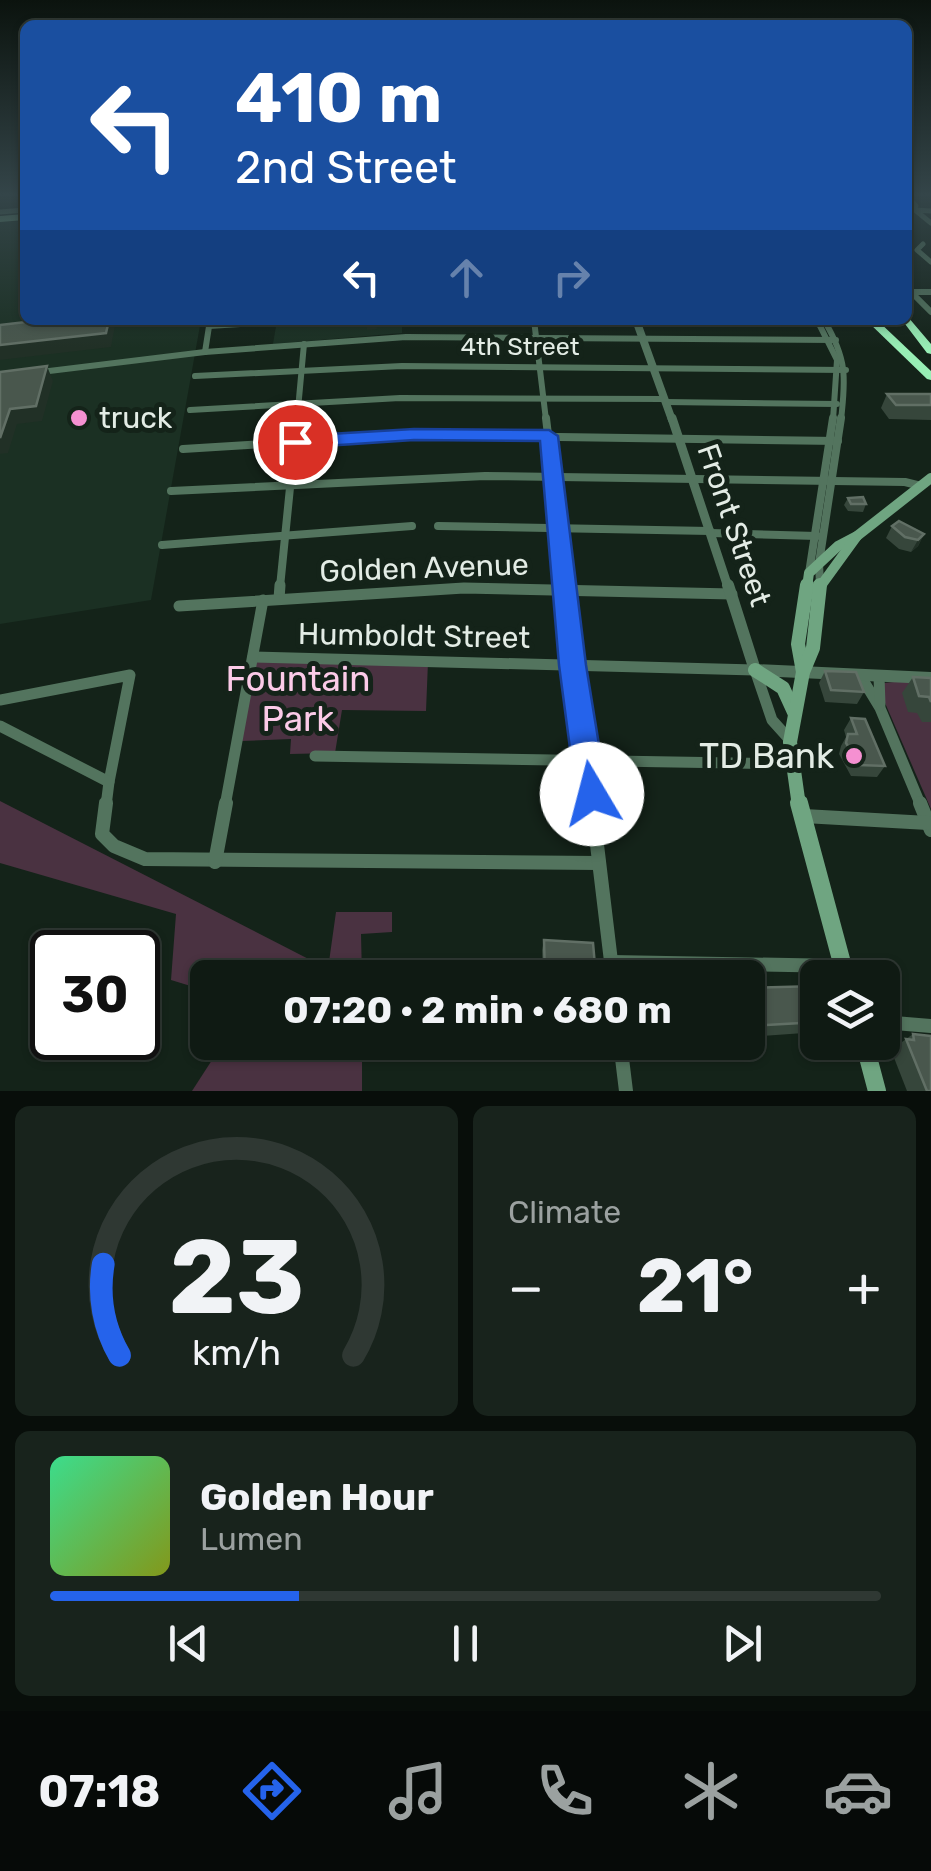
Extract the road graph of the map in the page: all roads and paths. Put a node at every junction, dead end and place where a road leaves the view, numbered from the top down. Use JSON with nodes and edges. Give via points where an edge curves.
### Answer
{"nodes":[{"id":1,"x":912,"y":293,"type":"edge"},
{"id":2,"x":931,"y":312,"type":"edge"},
{"id":3,"x":210,"y":325,"type":"edge"},
{"id":4,"x":535,"y":325,"type":"edge"},
{"id":5,"x":638,"y":325,"type":"edge"},
{"id":6,"x":824,"y":325,"type":"edge"},
{"id":7,"x":876,"y":325,"type":"edge"},
{"id":8,"x":911,"y":325,"type":"edge"},
{"id":9,"x":536,"y":338,"type":"junction"},
{"id":10,"x":643,"y":339,"type":"junction"},
{"id":11,"x":833,"y":340,"type":"junction"},
{"id":12,"x":304,"y":344,"type":"junction"},
{"id":13,"x":205,"y":352,"type":"junction"},
{"id":14,"x":931,"y":352,"type":"edge"},
{"id":15,"x":540,"y":366,"type":"junction"},
{"id":16,"x":653,"y":367,"type":"junction"},
{"id":17,"x":303,"y":370,"type":"junction"},
{"id":18,"x":841,"y":370,"type":"junction"},
{"id":19,"x":27,"y":374,"type":"edge"},
{"id":20,"x":195,"y":376,"type":"dead end"},
{"id":21,"x":931,"y":378,"type":"edge"},
{"id":22,"x":544,"y":398,"type":"junction"},
{"id":23,"x":665,"y":401,"type":"junction"},
{"id":24,"x":299,"y":404,"type":"junction"},
{"id":25,"x":839,"y":405,"type":"junction"},
{"id":26,"x":190,"y":410,"type":"dead end"},
{"id":27,"x":549,"y":436,"type":"junction"},
{"id":28,"x":677,"y":437,"type":"junction"},
{"id":29,"x":833,"y":441,"type":"junction"},
{"id":30,"x":295,"y":442,"type":"junction"},
{"id":31,"x":183,"y":448,"type":"dead end"},
{"id":32,"x":554,"y":478,"type":"junction"},
{"id":33,"x":694,"y":480,"type":"junction"},
{"id":34,"x":827,"y":482,"type":"junction"},
{"id":35,"x":291,"y":485,"type":"junction"},
{"id":36,"x":922,"y":486,"type":"edge"},
{"id":37,"x":170,"y":491,"type":"dead end"},
{"id":38,"x":412,"y":526,"type":"dead end"},
{"id":39,"x":438,"y":526,"type":"dead end"},
{"id":40,"x":560,"y":529,"type":"junction"},
{"id":41,"x":710,"y":532,"type":"junction"},
{"id":42,"x":286,"y":534,"type":"junction"},
{"id":43,"x":815,"y":535,"type":"junction"},
{"id":44,"x":858,"y":536,"type":"junction"},
{"id":45,"x":162,"y":545,"type":"dead end"},
{"id":46,"x":824,"y":546,"type":"junction"},
{"id":47,"x":814,"y":568,"type":"junction"},
{"id":48,"x":820,"y":585,"type":"junction"},
{"id":49,"x":564,"y":590,"type":"junction"},
{"id":50,"x":732,"y":594,"type":"junction"},
{"id":51,"x":279,"y":599,"type":"junction"},
{"id":52,"x":263,"y":600,"type":"junction"},
{"id":53,"x":810,"y":602,"type":"junction"},
{"id":54,"x":178,"y":606,"type":"dead end"},
{"id":55,"x":252,"y":657,"type":"junction"},
{"id":56,"x":573,"y":665,"type":"junction"},
{"id":57,"x":755,"y":670,"type":"junction"},
{"id":58,"x":802,"y":672,"type":"junction"},
{"id":59,"x":860,"y":675,"type":"junction"},
{"id":60,"x":879,"y":676,"type":"junction"},
{"id":61,"x":931,"y":678,"type":"edge"},
{"id":62,"x":0,"y":700,"type":"edge"},
{"id":63,"x":880,"y":708,"type":"junction"},
{"id":64,"x":794,"y":712,"type":"junction"},
{"id":65,"x":0,"y":726,"type":"edge"},
{"id":66,"x":790,"y":742,"type":"junction"},
{"id":67,"x":315,"y":756,"type":"dead end"},
{"id":68,"x":587,"y":758,"type":"junction"},
{"id":69,"x":790,"y":764,"type":"junction"},
{"id":70,"x":108,"y":782,"type":"junction"},
{"id":71,"x":801,"y":816,"type":"junction"},
{"id":72,"x":929,"y":826,"type":"edge"},
{"id":73,"x":216,"y":862,"type":"junction"},
{"id":74,"x":599,"y":863,"type":"junction"},
{"id":75,"x":611,"y":960,"type":"edge"},
{"id":76,"x":841,"y":960,"type":"edge"},
{"id":77,"x":765,"y":971,"type":"edge"},
{"id":78,"x":800,"y":972,"type":"edge"},
{"id":79,"x":900,"y":1023,"type":"edge"},
{"id":80,"x":931,"y":1026,"type":"edge"},
{"id":81,"x":622,"y":1060,"type":"edge"},
{"id":82,"x":869,"y":1060,"type":"edge"},
{"id":83,"x":626,"y":1091,"type":"edge"},
{"id":84,"x":877,"y":1091,"type":"edge"}],
"edges":[{"from":1,"to":2,"type":"street"},
{"from":3,"to":13,"type":"street"},
{"from":4,"to":9,"type":"street"},
{"from":5,"to":10,"type":"street","name":"Front Street"},
{"from":6,"to":11,"type":"street"},
{"from":7,"to":21,"type":"highway"},
{"from":8,"to":14,"type":"highway"},
{"from":9,"to":10,"type":"street"},
{"from":9,"to":12,"type":"street","via":[[406,336]]},
{"from":9,"to":15,"type":"street"},
{"from":10,"to":11,"type":"street"},
{"from":10,"to":16,"type":"street","name":"Front Street"},
{"from":11,"to":18,"type":"street"},
{"from":12,"to":13,"type":"street"},
{"from":12,"to":17,"type":"street"},
{"from":13,"to":19,"type":"street"},
{"from":15,"to":16,"type":"street","name":"4th Street"},
{"from":15,"to":17,"type":"street","name":"4th Street"},
{"from":15,"to":22,"type":"street"},
{"from":16,"to":18,"type":"street","name":"4th Street"},
{"from":16,"to":23,"type":"street","name":"Front Street"},
{"from":17,"to":20,"type":"street","name":"4th Street"},
{"from":17,"to":24,"type":"street"},
{"from":18,"to":25,"type":"street"},
{"from":22,"to":23,"type":"street"},
{"from":22,"to":24,"type":"street"},
{"from":22,"to":27,"type":"street"},
{"from":23,"to":25,"type":"street"},
{"from":23,"to":28,"type":"street","name":"Front Street"},
{"from":24,"to":26,"type":"street"},
{"from":24,"to":30,"type":"street"},
{"from":25,"to":29,"type":"street"},
{"from":27,"to":28,"type":"street"},
{"from":27,"to":30,"type":"street","via":[[414,434]]},
{"from":27,"to":32,"type":"street"},
{"from":28,"to":29,"type":"street"},
{"from":28,"to":33,"type":"street","name":"Front Street"},
{"from":29,"to":34,"type":"street"},
{"from":30,"to":31,"type":"street"},
{"from":30,"to":35,"type":"street"},
{"from":32,"to":33,"type":"street"},
{"from":32,"to":35,"type":"street"},
{"from":32,"to":40,"type":"street"},
{"from":33,"to":34,"type":"street"},
{"from":33,"to":41,"type":"street","name":"Front Street"},
{"from":34,"to":36,"type":"street"},
{"from":34,"to":43,"type":"street"},
{"from":34,"to":46,"type":"street"},
{"from":35,"to":37,"type":"street"},
{"from":35,"to":42,"type":"street"},
{"from":36,"to":44,"type":"main road"},
{"from":38,"to":42,"type":"street"},
{"from":39,"to":40,"type":"street"},
{"from":40,"to":41,"type":"street"},
{"from":40,"to":49,"type":"street"},
{"from":41,"to":43,"type":"street"},
{"from":41,"to":50,"type":"street","name":"Front Street"},
{"from":42,"to":45,"type":"street"},
{"from":42,"to":51,"type":"street"},
{"from":43,"to":46,"type":"street"},
{"from":43,"to":47,"type":"street"},
{"from":44,"to":47,"type":"main road"},
{"from":44,"to":48,"type":"main road"},
{"from":46,"to":47,"type":"street"},
{"from":47,"to":48,"type":"street"},
{"from":47,"to":53,"type":"main road"},
{"from":48,"to":53,"type":"main road"},
{"from":49,"to":50,"type":"street","name":"Golden Avenue"},
{"from":49,"to":51,"type":"street","name":"Golden Avenue","via":[[464,588]]},
{"from":49,"to":56,"type":"street"},
{"from":50,"to":57,"type":"street","name":"Front Street"},
{"from":51,"to":52,"type":"street","name":"Golden Avenue"},
{"from":52,"to":54,"type":"street","name":"Golden Avenue"},
{"from":52,"to":55,"type":"street"},
{"from":53,"to":58,"type":"main road","via":[[813,648]]},
{"from":55,"to":56,"type":"street","name":"Humboldt Street"},
{"from":55,"to":73,"type":"street"},
{"from":56,"to":57,"type":"street","name":"Humboldt Street"},
{"from":56,"to":68,"type":"street"},
{"from":57,"to":58,"type":"street"},
{"from":57,"to":64,"type":"main road","via":[[783,688]]},
{"from":57,"to":66,"type":"street","name":"Front Street","via":[[772,720]]},
{"from":58,"to":59,"type":"street"},
{"from":58,"to":64,"type":"main road"},
{"from":59,"to":60,"type":"street"},
{"from":59,"to":63,"type":"street"},
{"from":60,"to":61,"type":"street"},
{"from":60,"to":63,"type":"street"},
{"from":62,"to":70,"type":"street","via":[[130,675]]},
{"from":63,"to":72,"type":"street"},
{"from":64,"to":66,"type":"main road"},
{"from":65,"to":70,"type":"street"},
{"from":66,"to":69,"type":"main road"},
{"from":67,"to":68,"type":"street"},
{"from":68,"to":69,"type":"street"},
{"from":68,"to":74,"type":"street"},
{"from":69,"to":71,"type":"main road"},
{"from":70,"to":73,"type":"street","via":[[102,834],[114,846],[145,859]]},
{"from":71,"to":72,"type":"street"},
{"from":71,"to":76,"type":"main road"},
{"from":73,"to":74,"type":"street"},
{"from":74,"to":75,"type":"street"},
{"from":77,"to":78,"type":"street"},
{"from":79,"to":80,"type":"street"},
{"from":81,"to":83,"type":"street"},
{"from":82,"to":84,"type":"main road"}]}
